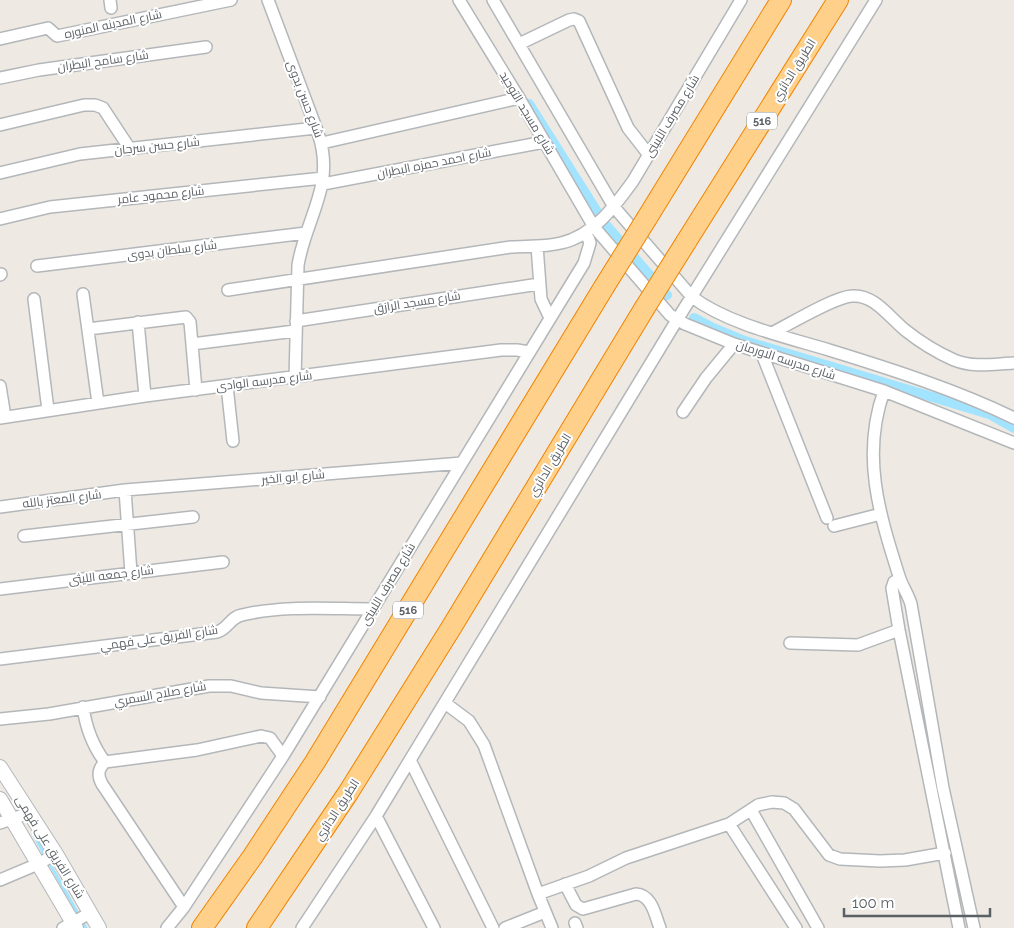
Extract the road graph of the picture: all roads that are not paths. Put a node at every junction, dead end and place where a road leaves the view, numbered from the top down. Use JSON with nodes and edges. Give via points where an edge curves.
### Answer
{"nodes":[{"id":1,"x":230,"y":0,"type":"edge"},
{"id":2,"x":268,"y":0,"type":"edge"},
{"id":3,"x":459,"y":0,"type":"edge"},
{"id":4,"x":492,"y":0,"type":"edge"},
{"id":5,"x":741,"y":0,"type":"edge"},
{"id":6,"x":781,"y":0,"type":"edge"},
{"id":7,"x":838,"y":0,"type":"edge"},
{"id":8,"x":876,"y":0,"type":"edge"},
{"id":9,"x":0,"y":39,"type":"edge"},
{"id":10,"x":519,"y":44,"type":"junction"},
{"id":11,"x":206,"y":47,"type":"dead end"},
{"id":12,"x":0,"y":78,"type":"edge"},
{"id":13,"x":519,"y":98,"type":"junction"},
{"id":14,"x":0,"y":126,"type":"edge"},
{"id":15,"x":316,"y":128,"type":"junction"},
{"id":16,"x":544,"y":142,"type":"junction"},
{"id":17,"x":322,"y":143,"type":"junction"},
{"id":18,"x":130,"y":149,"type":"junction"},
{"id":19,"x":649,"y":155,"type":"junction"},
{"id":20,"x":0,"y":173,"type":"edge"},
{"id":21,"x":323,"y":181,"type":"junction"},
{"id":22,"x":614,"y":207,"type":"junction"},
{"id":23,"x":0,"y":219,"type":"edge"},
{"id":24,"x":590,"y":229,"type":"junction"},
{"id":25,"x":306,"y":233,"type":"junction"},
{"id":26,"x":536,"y":246,"type":"junction"},
{"id":27,"x":37,"y":266,"type":"dead end"},
{"id":28,"x":297,"y":280,"type":"junction"},
{"id":29,"x":539,"y":284,"type":"junction"},
{"id":30,"x":228,"y":290,"type":"dead end"},
{"id":31,"x":83,"y":294,"type":"dead end"},
{"id":32,"x":692,"y":297,"type":"junction"},
{"id":33,"x":34,"y":299,"type":"dead end"},
{"id":34,"x":550,"y":318,"type":"junction"},
{"id":35,"x":677,"y":320,"type":"junction"},
{"id":36,"x":138,"y":322,"type":"junction"},
{"id":37,"x":296,"y":326,"type":"junction"},
{"id":38,"x":88,"y":329,"type":"junction"},
{"id":39,"x":772,"y":333,"type":"junction"},
{"id":40,"x":192,"y":344,"type":"junction"},
{"id":41,"x":734,"y":344,"type":"junction"},
{"id":42,"x":529,"y":352,"type":"junction"},
{"id":43,"x":762,"y":354,"type":"junction"},
{"id":44,"x":1014,"y":362,"type":"edge"},
{"id":45,"x":295,"y":378,"type":"junction"},
{"id":46,"x":0,"y":386,"type":"edge"},
{"id":47,"x":227,"y":386,"type":"junction"},
{"id":48,"x":196,"y":390,"type":"junction"},
{"id":49,"x":884,"y":391,"type":"junction"},
{"id":50,"x":145,"y":396,"type":"junction"},
{"id":51,"x":98,"y":403,"type":"junction"},
{"id":52,"x":48,"y":410,"type":"junction"},
{"id":53,"x":682,"y":412,"type":"dead end"},
{"id":54,"x":2,"y":418,"type":"edge"},
{"id":55,"x":1014,"y":418,"type":"edge"},
{"id":56,"x":233,"y":441,"type":"dead end"},
{"id":57,"x":1014,"y":443,"type":"edge"},
{"id":58,"x":462,"y":463,"type":"junction"},
{"id":59,"x":125,"y":490,"type":"junction"},
{"id":60,"x":0,"y":507,"type":"edge"},
{"id":61,"x":881,"y":514,"type":"junction"},
{"id":62,"x":193,"y":517,"type":"dead end"},
{"id":63,"x":128,"y":524,"type":"junction"},
{"id":64,"x":24,"y":536,"type":"dead end"},
{"id":65,"x":223,"y":562,"type":"dead end"},
{"id":66,"x":131,"y":573,"type":"junction"},
{"id":67,"x":899,"y":579,"type":"junction"},
{"id":68,"x":0,"y":589,"type":"edge"},
{"id":69,"x":373,"y":609,"type":"junction"},
{"id":70,"x":899,"y":630,"type":"junction"},
{"id":71,"x":790,"y":643,"type":"dead end"},
{"id":72,"x":0,"y":659,"type":"edge"},
{"id":73,"x":320,"y":697,"type":"junction"},
{"id":74,"x":445,"y":703,"type":"junction"},
{"id":75,"x":83,"y":707,"type":"junction"},
{"id":76,"x":0,"y":719,"type":"edge"},
{"id":77,"x":283,"y":756,"type":"junction"},
{"id":78,"x":410,"y":760,"type":"junction"},
{"id":79,"x":105,"y":762,"type":"junction"},
{"id":80,"x":0,"y":768,"type":"edge"},
{"id":81,"x":0,"y":799,"type":"edge"},
{"id":82,"x":750,"y":810,"type":"junction"},
{"id":83,"x":28,"y":812,"type":"junction"},
{"id":84,"x":376,"y":816,"type":"junction"},
{"id":85,"x":6,"y":821,"type":"edge"},
{"id":86,"x":729,"y":824,"type":"junction"},
{"id":87,"x":945,"y":853,"type":"junction"},
{"id":88,"x":47,"y":859,"type":"junction"},
{"id":89,"x":0,"y":880,"type":"edge"},
{"id":90,"x":565,"y":884,"type":"junction"},
{"id":91,"x":538,"y":894,"type":"junction"},
{"id":92,"x":184,"y":907,"type":"junction"},
{"id":93,"x":545,"y":912,"type":"junction"},
{"id":94,"x":78,"y":922,"type":"edge"},
{"id":95,"x":304,"y":927,"type":"edge"},
{"id":96,"x":99,"y":928,"type":"edge"},
{"id":97,"x":168,"y":928,"type":"edge"},
{"id":98,"x":202,"y":928,"type":"edge"},
{"id":99,"x":257,"y":928,"type":"edge"},
{"id":100,"x":434,"y":928,"type":"edge"},
{"id":101,"x":493,"y":928,"type":"edge"},
{"id":102,"x":505,"y":928,"type":"edge"},
{"id":103,"x":552,"y":928,"type":"edge"},
{"id":104,"x":658,"y":928,"type":"edge"},
{"id":105,"x":796,"y":928,"type":"edge"},
{"id":106,"x":818,"y":928,"type":"edge"},
{"id":107,"x":959,"y":928,"type":"edge"},
{"id":108,"x":974,"y":928,"type":"edge"}],
"edges":[{"from":1,"to":9,"type":"street","name":"شارع المدينه المنوره","via":[[57,36],[46,28]]},
{"from":2,"to":15,"type":"street","name":"شارع حسن بدوى"},
{"from":3,"to":13,"type":"street","name":"شارع مسجد التوحيد"},
{"from":4,"to":10,"type":"street"},
{"from":5,"to":19,"type":"street","name":"شارع مصرف اللبينى"},
{"from":6,"to":98,"type":"highway","number":"516","bridge":true,"via":[[316,762]]},
{"from":7,"to":99,"type":"highway","name":"الطريق الدائري","number":"516","bridge":true,"via":[[644,309],[348,793]]},
{"from":8,"to":32,"type":"street"},
{"from":10,"to":19,"type":"street","via":[[572,20],[579,21],[628,128]]},
{"from":10,"to":22,"type":"street"},
{"from":11,"to":12,"type":"street","name":"شارع سامح البطران"},
{"from":13,"to":16,"type":"street","name":"شارع مسجد التوحيد"},
{"from":13,"to":17,"type":"street"},
{"from":14,"to":18,"type":"street","via":[[95,105],[103,108]]},
{"from":15,"to":17,"type":"street","name":"شارع حسن بدوى"},
{"from":15,"to":18,"type":"street","name":"شارع حسن سرحان"},
{"from":16,"to":21,"type":"street","name":"شارع احمد حمزه البطران"},
{"from":16,"to":24,"type":"street","name":"شارع مسجد التوحيد"},
{"from":17,"to":21,"type":"street","name":"شارع حسن بدوى"},
{"from":18,"to":20,"type":"street","name":"شارع حسن سرحان","via":[[80,154]]},
{"from":19,"to":22,"type":"street","name":"شارع مصرف اللبينى"},
{"from":21,"to":23,"type":"street","name":"شارع محمود عامر","via":[[50,207]]},
{"from":21,"to":25,"type":"street","name":"شارع حسن بدوى"},
{"from":22,"to":24,"type":"street","name":"شارع مصرف اللبينى"},
{"from":22,"to":32,"type":"street","name":"شارع مدرسه الاورمان"},
{"from":24,"to":26,"type":"street","via":[[561,243]]},
{"from":24,"to":34,"type":"street","name":"شارع مصرف اللبينى","via":[[587,257]]},
{"from":24,"to":35,"type":"street","name":"شارع مدرسه الاورمان"},
{"from":25,"to":27,"type":"street","name":"شارع سلطان بدوى"},
{"from":25,"to":28,"type":"street","name":"شارع حسن بدوى","via":[[300,251]]},
{"from":26,"to":28,"type":"street","via":[[510,247]]},
{"from":26,"to":29,"type":"street"},
{"from":28,"to":30,"type":"street"},
{"from":28,"to":37,"type":"street","name":"شارع حسن بدوى"},
{"from":29,"to":34,"type":"street","via":[[541,299]]},
{"from":29,"to":37,"type":"street","name":"شارع مسجد الرازق"},
{"from":31,"to":38,"type":"street"},
{"from":32,"to":35,"type":"street"},
{"from":32,"to":39,"type":"street","name":"شارع مدرسه الاورمان","via":[[717,312]]},
{"from":33,"to":52,"type":"street"},
{"from":34,"to":42,"type":"street","name":"شارع مصرف اللبينى"},
{"from":35,"to":41,"type":"street","name":"شارع مدرسه الاورمان"},
{"from":35,"to":74,"type":"street"},
{"from":36,"to":38,"type":"street"},
{"from":36,"to":40,"type":"street","via":[[186,317],[190,322]]},
{"from":36,"to":50,"type":"street"},
{"from":37,"to":40,"type":"street","name":"شارع مسجد الرازق"},
{"from":37,"to":45,"type":"street","name":"شارع حسن بدوى"},
{"from":38,"to":51,"type":"street"},
{"from":39,"to":44,"type":"street","via":[[837,300],[862,296],[874,302],[927,346],[954,360],[975,366]]},
{"from":39,"to":55,"type":"street","name":"شارع مدرسه الاورمان","via":[[868,362],[975,400]]},
{"from":40,"to":48,"type":"street"},
{"from":41,"to":43,"type":"street","name":"شارع مدرسه الاورمان"},
{"from":41,"to":53,"type":"street"},
{"from":42,"to":45,"type":"street","name":"شارع مدرسه الوادى","via":[[501,350]]},
{"from":42,"to":58,"type":"street","name":"شارع مصرف اللبينى"},
{"from":43,"to":49,"type":"street","name":"شارع مدرسه الاورمان"},
{"from":43,"to":61,"type":"street","via":[[831,522]]},
{"from":45,"to":47,"type":"street","name":"شارع مدرسه الوادى"},
{"from":46,"to":54,"type":"street"},
{"from":47,"to":48,"type":"street","name":"شارع مدرسه الوادى"},
{"from":47,"to":56,"type":"street"},
{"from":48,"to":50,"type":"street","name":"شارع مدرسه الوادى"},
{"from":49,"to":57,"type":"street","name":"شارع مدرسه الاورمان"},
{"from":49,"to":61,"type":"street","via":[[875,420],[872,450]]},
{"from":50,"to":51,"type":"street","name":"شارع مدرسه الوادى"},
{"from":51,"to":52,"type":"street","name":"شارع مدرسه الوادى"},
{"from":52,"to":54,"type":"street","name":"شارع مدرسه الوادى"},
{"from":58,"to":59,"type":"street","name":"شارع ابو الخير"},
{"from":58,"to":69,"type":"street","name":"شارع مصرف اللبينى"},
{"from":59,"to":60,"type":"street","name":"شارع المعتز بالله"},
{"from":59,"to":63,"type":"street"},
{"from":61,"to":67,"type":"street"},
{"from":62,"to":63,"type":"street"},
{"from":63,"to":64,"type":"street"},
{"from":63,"to":66,"type":"street"},
{"from":65,"to":66,"type":"street","name":"شارع جمعه الليثى"},
{"from":66,"to":68,"type":"street","name":"شارع جمعه الليثى"},
{"from":67,"to":70,"type":"street","via":[[892,588]]},
{"from":67,"to":108,"type":"street","via":[[910,604],[943,788]]},
{"from":69,"to":72,"type":"street","name":"شارع الفريق على فهمي","via":[[286,608],[241,615],[217,632]]},
{"from":69,"to":73,"type":"street","name":"شارع مصرف اللبينى"},
{"from":70,"to":71,"type":"street","via":[[858,645]]},
{"from":70,"to":87,"type":"street"},
{"from":73,"to":75,"type":"street","name":"شارع صلاح السمري","via":[[261,693],[220,685]]},
{"from":73,"to":77,"type":"street","name":"شارع مصرف اللبينى"},
{"from":74,"to":78,"type":"street"},
{"from":74,"to":91,"type":"street","via":[[468,721],[484,745]]},
{"from":75,"to":76,"type":"street","name":"شارع صلاح السمري"},
{"from":75,"to":79,"type":"street","via":[[90,737]]},
{"from":77,"to":79,"type":"street","via":[[270,738],[261,736],[197,750]]},
{"from":77,"to":92,"type":"street","name":"شارع مصرف اللبينى"},
{"from":78,"to":84,"type":"street"},
{"from":78,"to":101,"type":"street"},
{"from":79,"to":92,"type":"street","via":[[98,772],[99,778]]},
{"from":80,"to":83,"type":"street","name":"شارع الفريق على فهمى"},
{"from":81,"to":85,"type":"street","name":"شارع الفريق على فهمى"},
{"from":82,"to":86,"type":"street"},
{"from":82,"to":87,"type":"street","via":[[772,802],[784,803],[794,809],[829,855],[840,859],[906,860]]},
{"from":82,"to":106,"type":"street"},
{"from":83,"to":85,"type":"street"},
{"from":83,"to":88,"type":"street","name":"شارع الفريق على فهمى"},
{"from":84,"to":95,"type":"street"},
{"from":84,"to":100,"type":"street"},
{"from":85,"to":88,"type":"street","name":"شارع الفريق على فهمى"},
{"from":86,"to":90,"type":"street","via":[[626,858]]},
{"from":86,"to":105,"type":"street"},
{"from":87,"to":107,"type":"street"},
{"from":88,"to":89,"type":"street"},
{"from":88,"to":94,"type":"street","name":"شارع الفريق على فهمى"},
{"from":88,"to":94,"type":"street","name":"شارع الفريق على فهمى"},
{"from":90,"to":91,"type":"street"},
{"from":90,"to":104,"type":"street","via":[[576,905],[583,909],[642,894],[649,900]]},
{"from":91,"to":93,"type":"street"},
{"from":92,"to":97,"type":"street","name":"شارع مصرف اللبينى"},
{"from":93,"to":102,"type":"street"},
{"from":93,"to":103,"type":"street"},
{"from":94,"to":96,"type":"street","name":"شارع الفريق على فهمى"}]}
